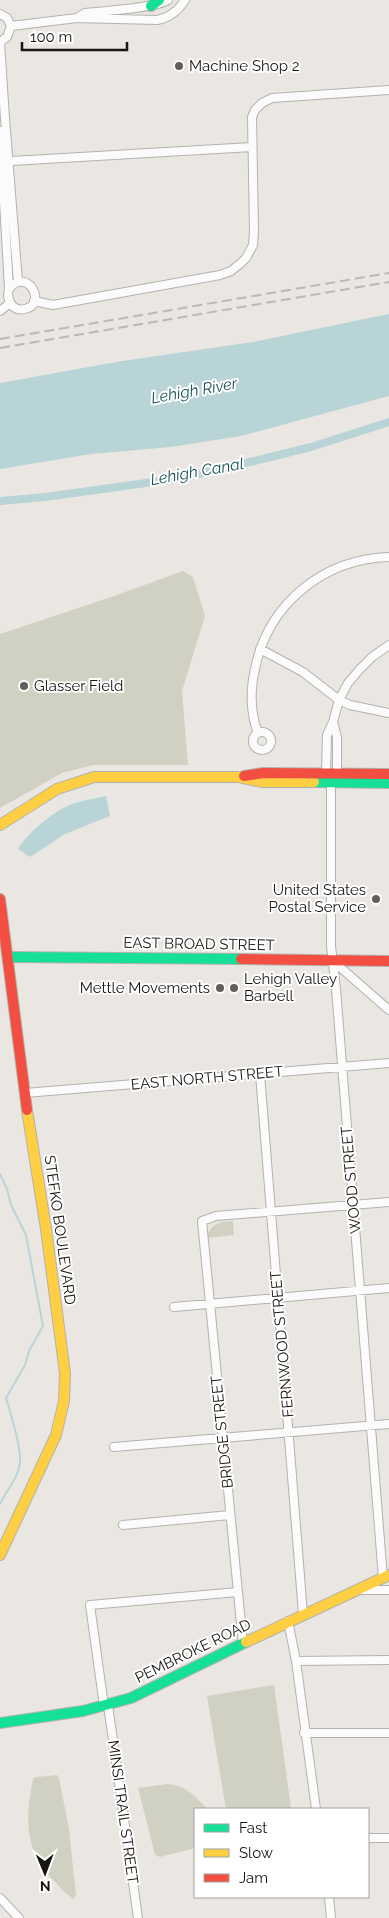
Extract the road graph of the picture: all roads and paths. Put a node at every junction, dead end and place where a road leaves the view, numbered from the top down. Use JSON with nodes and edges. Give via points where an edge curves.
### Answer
{"nodes":[{"id":1,"x":168,"y":0,"type":"edge"},
{"id":2,"x":185,"y":0,"type":"edge"},
{"id":3,"x":155,"y":3,"type":"edge"},
{"id":4,"x":0,"y":14,"type":"edge"},
{"id":5,"x":77,"y":18,"type":"junction"},
{"id":6,"x":11,"y":26,"type":"junction"},
{"id":7,"x":0,"y":42,"type":"edge"},
{"id":8,"x":389,"y":90,"type":"edge"},
{"id":9,"x":0,"y":131,"type":"edge"},
{"id":10,"x":252,"y":147,"type":"junction"},
{"id":11,"x":3,"y":164,"type":"edge"},
{"id":12,"x":18,"y":282,"type":"junction"},
{"id":13,"x":9,"y":289,"type":"junction"},
{"id":14,"x":34,"y":301,"type":"junction"},
{"id":15,"x":10,"y":304,"type":"junction"},
{"id":16,"x":0,"y":311,"type":"edge"},
{"id":17,"x":389,"y":557,"type":"edge"},
{"id":18,"x":389,"y":645,"type":"edge"},
{"id":19,"x":260,"y":649,"type":"junction"},
{"id":20,"x":339,"y":700,"type":"junction"},
{"id":21,"x":389,"y":713,"type":"edge"},
{"id":22,"x":258,"y":733,"type":"dead end"},
{"id":23,"x":389,"y":774,"type":"edge"},
{"id":24,"x":331,"y":776,"type":"junction"},
{"id":25,"x":389,"y":782,"type":"edge"},
{"id":26,"x":0,"y":825,"type":"edge"},
{"id":27,"x":0,"y":899,"type":"edge"},
{"id":28,"x":8,"y":957,"type":"junction"},
{"id":29,"x":333,"y":961,"type":"junction"},
{"id":30,"x":389,"y":961,"type":"edge"},
{"id":31,"x":389,"y":1010,"type":"edge"},
{"id":32,"x":389,"y":1063,"type":"edge"},
{"id":33,"x":342,"y":1067,"type":"junction"},
{"id":34,"x":260,"y":1074,"type":"junction"},
{"id":35,"x":25,"y":1093,"type":"junction"},
{"id":36,"x":389,"y":1202,"type":"edge"},
{"id":37,"x":353,"y":1206,"type":"junction"},
{"id":38,"x":271,"y":1213,"type":"junction"},
{"id":39,"x":389,"y":1288,"type":"edge"},
{"id":40,"x":360,"y":1290,"type":"junction"},
{"id":41,"x":278,"y":1298,"type":"junction"},
{"id":42,"x":210,"y":1303,"type":"junction"},
{"id":43,"x":174,"y":1307,"type":"dead end"},
{"id":44,"x":389,"y":1424,"type":"edge"},
{"id":45,"x":371,"y":1426,"type":"junction"},
{"id":46,"x":289,"y":1433,"type":"junction"},
{"id":47,"x":222,"y":1438,"type":"junction"},
{"id":48,"x":114,"y":1447,"type":"dead end"},
{"id":49,"x":230,"y":1515,"type":"junction"},
{"id":50,"x":123,"y":1525,"type":"dead end"},
{"id":51,"x":0,"y":1555,"type":"edge"},
{"id":52,"x":386,"y":1576,"type":"edge"},
{"id":53,"x":358,"y":1590,"type":"junction"},
{"id":54,"x":389,"y":1590,"type":"edge"},
{"id":55,"x":238,"y":1592,"type":"junction"},
{"id":56,"x":303,"y":1614,"type":"junction"},
{"id":57,"x":288,"y":1621,"type":"junction"},
{"id":58,"x":244,"y":1644,"type":"junction"},
{"id":59,"x":296,"y":1660,"type":"junction"},
{"id":60,"x":389,"y":1660,"type":"edge"},
{"id":61,"x":106,"y":1706,"type":"junction"},
{"id":62,"x":0,"y":1723,"type":"edge"},
{"id":63,"x":304,"y":1733,"type":"junction"},
{"id":64,"x":389,"y":1733,"type":"edge"},
{"id":65,"x":316,"y":1808,"type":"edge"},
{"id":66,"x":369,"y":1838,"type":"edge"},
{"id":67,"x":389,"y":1838,"type":"edge"},
{"id":68,"x":0,"y":1898,"type":"edge"},
{"id":69,"x":328,"y":1898,"type":"edge"},
{"id":70,"x":18,"y":1918,"type":"edge"},
{"id":71,"x":138,"y":1918,"type":"edge"},
{"id":72,"x":331,"y":1918,"type":"edge"}],
"edges":[{"from":1,"to":3,"type":"street"},
{"from":2,"to":5,"type":"street","via":[[176,12],[157,20]]},
{"from":3,"to":5,"type":"street","via":[[85,13]]},
{"from":4,"to":6,"type":"street"},
{"from":5,"to":6,"type":"street"},
{"from":6,"to":7,"type":"street","via":[[10,34]]},
{"from":7,"to":11,"type":"street"},
{"from":8,"to":10,"type":"street","via":[[272,98],[255,110],[252,117]]},
{"from":9,"to":11,"type":"street"},
{"from":10,"to":11,"type":"street"},
{"from":10,"to":14,"type":"street","via":[[254,240],[246,258],[231,272],[53,305]]},
{"from":11,"to":12,"type":"street"},
{"from":11,"to":13,"type":"street"},
{"from":12,"to":13,"type":"street"},
{"from":12,"to":14,"type":"street","via":[[33,287]]},
{"from":13,"to":15,"type":"street"},
{"from":14,"to":15,"type":"street","via":[[25,309]]},
{"from":15,"to":16,"type":"street"},
{"from":17,"to":19,"type":"street","via":[[348,563],[312,581],[278,614]]},
{"from":18,"to":20,"type":"street","via":[[360,669]]},
{"from":19,"to":20,"type":"street","via":[[303,672]]},
{"from":19,"to":22,"type":"street","via":[[253,675],[252,697]]},
{"from":20,"to":21,"type":"street"},
{"from":20,"to":24,"type":"street","name":"WOOD STREET","via":[[333,722],[337,737]]},
{"from":23,"to":24,"type":"main road"},
{"from":24,"to":25,"type":"main road"},
{"from":24,"to":26,"type":"main road","via":[[262,782],[238,778],[94,777],[56,789]]},
{"from":24,"to":29,"type":"street","name":"WOOD STREET"},
{"from":27,"to":28,"type":"main road","name":"STEFKO BOULEVARD"},
{"from":28,"to":29,"type":"main road","name":"EAST BROAD STREET"},
{"from":28,"to":35,"type":"main road","name":"STEFKO BOULEVARD"},
{"from":29,"to":30,"type":"main road","name":"EAST BROAD STREET"},
{"from":29,"to":31,"type":"street"},
{"from":29,"to":33,"type":"street","name":"WOOD STREET"},
{"from":32,"to":33,"type":"street","name":"EAST NORTH STREET"},
{"from":33,"to":34,"type":"street","name":"EAST NORTH STREET"},
{"from":33,"to":37,"type":"street","name":"WOOD STREET"},
{"from":34,"to":35,"type":"street","name":"EAST NORTH STREET"},
{"from":34,"to":38,"type":"street","name":"FERNWOOD STREET"},
{"from":35,"to":51,"type":"main road","name":"STEFKO BOULEVARD","via":[[64,1366],[65,1394],[54,1440]]},
{"from":36,"to":37,"type":"street"},
{"from":37,"to":38,"type":"street"},
{"from":37,"to":40,"type":"street","name":"WOOD STREET"},
{"from":38,"to":41,"type":"street","name":"FERNWOOD STREET"},
{"from":38,"to":42,"type":"street","name":"BRIDGE STREET","via":[[216,1216],[202,1221]]},
{"from":39,"to":40,"type":"street"},
{"from":40,"to":41,"type":"street"},
{"from":40,"to":45,"type":"street","name":"WOOD STREET"},
{"from":41,"to":42,"type":"street"},
{"from":41,"to":46,"type":"street","name":"FERNWOOD STREET"},
{"from":42,"to":43,"type":"street"},
{"from":42,"to":47,"type":"street","name":"BRIDGE STREET"},
{"from":44,"to":45,"type":"street"},
{"from":45,"to":46,"type":"street"},
{"from":45,"to":52,"type":"street","name":"WOOD STREET"},
{"from":46,"to":47,"type":"street"},
{"from":46,"to":56,"type":"street","name":"FERNWOOD STREET"},
{"from":47,"to":48,"type":"street"},
{"from":47,"to":49,"type":"street","name":"BRIDGE STREET"},
{"from":49,"to":50,"type":"street"},
{"from":49,"to":55,"type":"street","name":"BRIDGE STREET"},
{"from":52,"to":53,"type":"main road","name":"PEMBROKE ROAD"},
{"from":53,"to":54,"type":"street"},
{"from":53,"to":56,"type":"main road","name":"PEMBROKE ROAD"},
{"from":55,"to":58,"type":"street","name":"BRIDGE STREET"},
{"from":55,"to":61,"type":"street","name":"MINSI TRAIL STREET","via":[[90,1605]]},
{"from":56,"to":57,"type":"main road","name":"PEMBROKE ROAD"},
{"from":57,"to":58,"type":"main road","name":"PEMBROKE ROAD"},
{"from":57,"to":59,"type":"street"},
{"from":58,"to":61,"type":"main road","name":"PEMBROKE ROAD","via":[[164,1684]]},
{"from":59,"to":60,"type":"street"},
{"from":59,"to":63,"type":"street"},
{"from":61,"to":62,"type":"main road","name":"PEMBROKE ROAD"},
{"from":61,"to":71,"type":"street","name":"MINSI TRAIL STREET"},
{"from":63,"to":64,"type":"street"},
{"from":63,"to":65,"type":"street"},
{"from":66,"to":67,"type":"street"},
{"from":68,"to":70,"type":"street"},
{"from":69,"to":72,"type":"street"}]}
